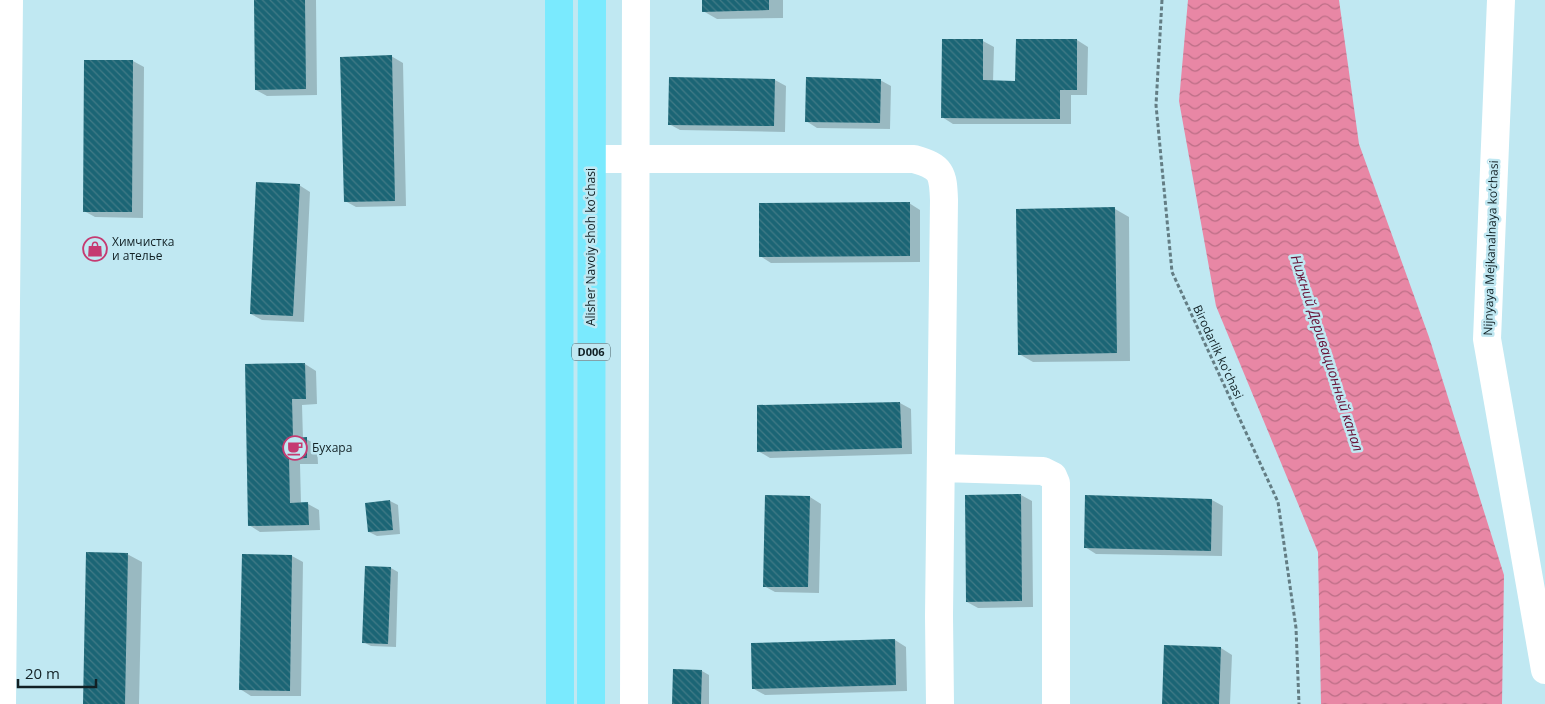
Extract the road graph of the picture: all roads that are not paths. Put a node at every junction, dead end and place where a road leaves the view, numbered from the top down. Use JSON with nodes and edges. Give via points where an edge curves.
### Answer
{"nodes":[{"id":1,"x":9,"y":0,"type":"edge"},
{"id":2,"x":559,"y":0,"type":"edge"},
{"id":3,"x":592,"y":0,"type":"edge"},
{"id":4,"x":636,"y":0,"type":"edge"},
{"id":5,"x":1501,"y":0,"type":"edge"},
{"id":6,"x":592,"y":159,"type":"junction"},
{"id":7,"x":635,"y":159,"type":"junction"},
{"id":8,"x":941,"y":468,"type":"junction"},
{"id":9,"x":2,"y":505,"type":"edge"},
{"id":10,"x":1545,"y":670,"type":"edge"},
{"id":11,"x":2,"y":704,"type":"edge"},
{"id":12,"x":560,"y":704,"type":"edge"},
{"id":13,"x":591,"y":704,"type":"edge"},
{"id":14,"x":634,"y":704,"type":"edge"},
{"id":15,"x":940,"y":704,"type":"edge"},
{"id":16,"x":1056,"y":704,"type":"edge"}],
"edges":[{"from":1,"to":9,"type":"street"},
{"from":2,"to":12,"type":"main road","number":"D006"},
{"from":3,"to":6,"type":"main road","name":"Alisher Navoiy shoh koʻchasi","number":"D006"},
{"from":4,"to":7,"type":"street"},
{"from":5,"to":10,"type":"street","name":"Nijnyaya Mejkanalnaya ko‘chasi","via":[[1487,339]]},
{"from":6,"to":7,"type":"street"},
{"from":6,"to":13,"type":"main road","name":"Alisher Navoiy shoh koʻchasi","number":"D006"},
{"from":7,"to":8,"type":"street","via":[[914,159],[932,164],[943,178],[944,200]]},
{"from":7,"to":14,"type":"street"},
{"from":8,"to":15,"type":"street"},
{"from":8,"to":16,"type":"street","via":[[1043,471],[1053,476],[1056,483]]},
{"from":9,"to":11,"type":"street"}]}
